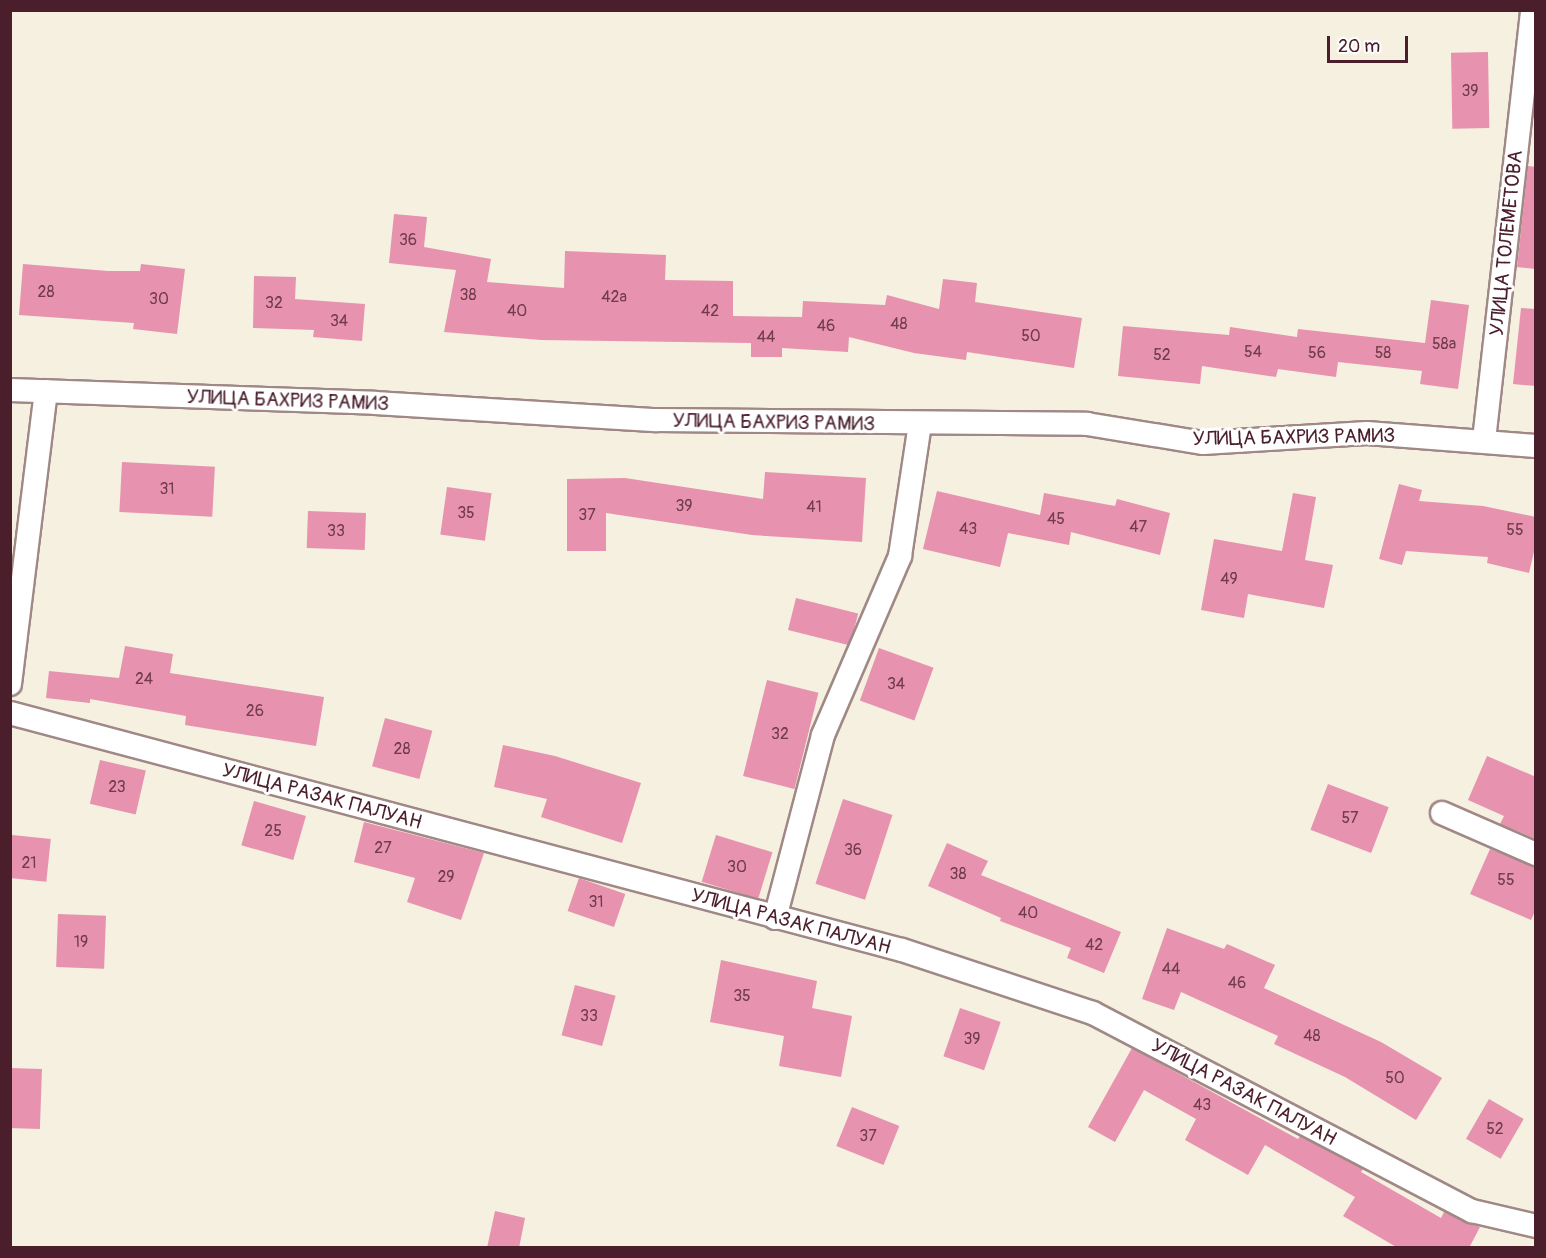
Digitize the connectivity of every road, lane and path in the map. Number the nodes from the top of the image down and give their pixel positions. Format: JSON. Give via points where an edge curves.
{"nodes":[{"id":1,"x":1532,"y":10,"type":"edge"},
{"id":2,"x":10,"y":390,"type":"edge"},
{"id":3,"x":46,"y":391,"type":"junction"},
{"id":4,"x":920,"y":424,"type":"junction"},
{"id":5,"x":1484,"y":440,"type":"junction"},
{"id":6,"x":1536,"y":446,"type":"edge"},
{"id":7,"x":10,"y":684,"type":"edge"},
{"id":8,"x":10,"y":713,"type":"edge"},
{"id":9,"x":1442,"y":813,"type":"dead end"},
{"id":10,"x":1536,"y":854,"type":"edge"},
{"id":11,"x":775,"y":918,"type":"junction"},
{"id":12,"x":1536,"y":1226,"type":"edge"}],
"edges":[{"from":1,"to":5,"type":"street","name":"УЛИЦА ТОЛЕМЕТОВА"},
{"from":2,"to":3,"type":"street","name":"УЛИЦА БАХРИЗ РАМИЗ"},
{"from":3,"to":4,"type":"street","name":"УЛИЦА БАХРИЗ РАМИЗ","via":[[375,403],[656,420]]},
{"from":3,"to":7,"type":"street"},
{"from":4,"to":5,"type":"street","name":"УЛИЦА БАХРИЗ РАМИЗ","via":[[1087,424],[1203,443],[1367,433]]},
{"from":4,"to":11,"type":"street","via":[[900,556],[824,735]]},
{"from":5,"to":6,"type":"street","name":"УЛИЦА БАХРИЗ РАМИЗ"},
{"from":8,"to":11,"type":"street","name":"УЛИЦА РАЗАК ПАЛУАН"},
{"from":9,"to":10,"type":"street"},
{"from":11,"to":12,"type":"street","name":"УЛИЦА РАЗАК ПАЛУАН","via":[[902,950],[1093,1013],[1472,1211]]}]}
